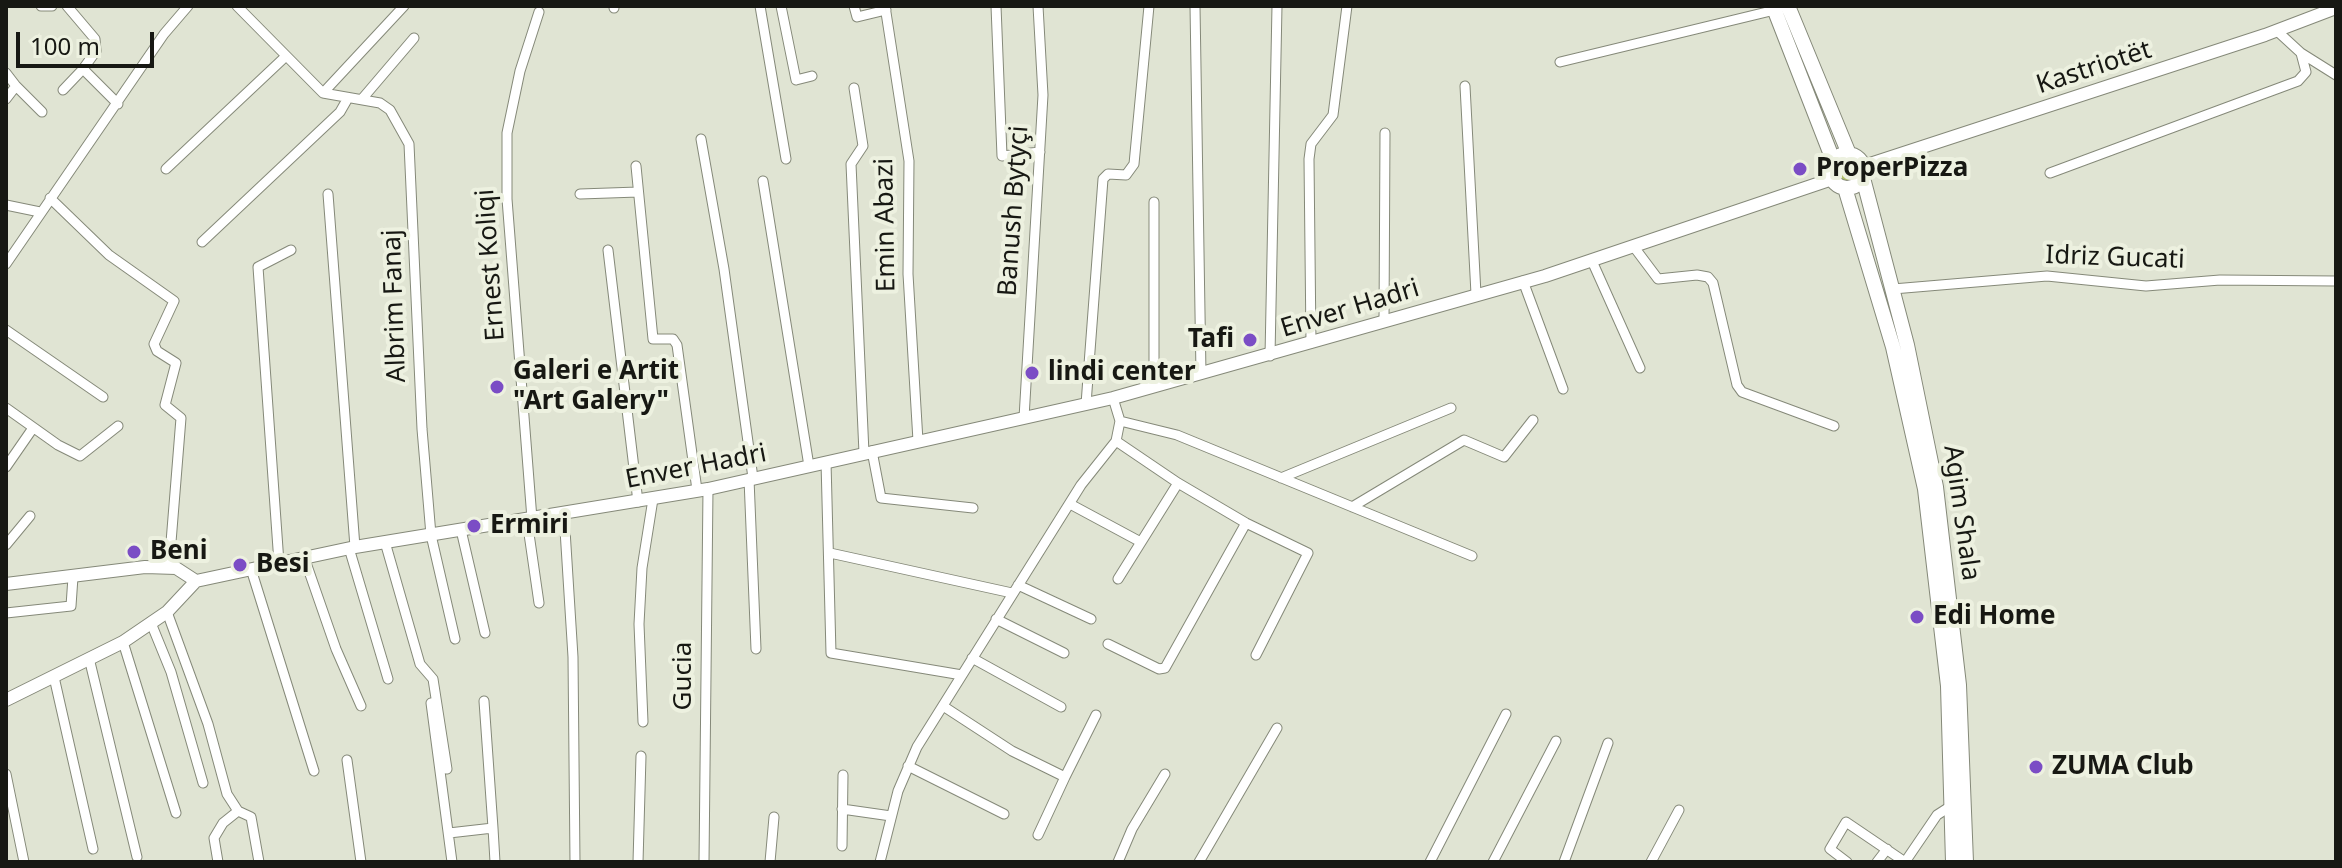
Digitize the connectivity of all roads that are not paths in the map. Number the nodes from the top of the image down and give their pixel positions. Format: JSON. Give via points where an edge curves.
{"nodes":[{"id":1,"x":41,"y":6,"type":"edge"},
{"id":2,"x":52,"y":6,"type":"edge"},
{"id":3,"x":67,"y":6,"type":"edge"},
{"id":4,"x":188,"y":6,"type":"edge"},
{"id":5,"x":237,"y":6,"type":"edge"},
{"id":6,"x":404,"y":6,"type":"edge"},
{"id":7,"x":760,"y":6,"type":"edge"},
{"id":8,"x":781,"y":6,"type":"edge"},
{"id":9,"x":854,"y":6,"type":"edge"},
{"id":10,"x":996,"y":6,"type":"edge"},
{"id":11,"x":1038,"y":6,"type":"edge"},
{"id":12,"x":1149,"y":6,"type":"edge"},
{"id":13,"x":1195,"y":6,"type":"edge"},
{"id":14,"x":1277,"y":6,"type":"edge"},
{"id":15,"x":1347,"y":6,"type":"edge"},
{"id":16,"x":1778,"y":7,"type":"edge"},
{"id":17,"x":886,"y":8,"type":"edge"},
{"id":18,"x":2336,"y":8,"type":"edge"},
{"id":19,"x":539,"y":12,"type":"dead end"},
{"id":20,"x":2276,"y":30,"type":"junction"},
{"id":21,"x":414,"y":38,"type":"dead end"},
{"id":22,"x":2301,"y":53,"type":"junction"},
{"id":23,"x":285,"y":57,"type":"junction"},
{"id":24,"x":1560,"y":62,"type":"dead end"},
{"id":25,"x":83,"y":69,"type":"junction"},
{"id":26,"x":6,"y":73,"type":"edge"},
{"id":27,"x":2336,"y":75,"type":"edge"},
{"id":28,"x":812,"y":76,"type":"dead end"},
{"id":29,"x":16,"y":86,"type":"junction"},
{"id":30,"x":1465,"y":86,"type":"dead end"},
{"id":31,"x":854,"y":88,"type":"dead end"},
{"id":32,"x":63,"y":90,"type":"dead end"},
{"id":33,"x":323,"y":93,"type":"junction"},
{"id":34,"x":348,"y":98,"type":"junction"},
{"id":35,"x":6,"y":99,"type":"edge"},
{"id":36,"x":362,"y":99,"type":"junction"},
{"id":37,"x":118,"y":104,"type":"junction"},
{"id":38,"x":42,"y":112,"type":"dead end"},
{"id":39,"x":1385,"y":133,"type":"dead end"},
{"id":40,"x":701,"y":139,"type":"dead end"},
{"id":41,"x":1040,"y":152,"type":"junction"},
{"id":42,"x":1849,"y":154,"type":"junction"},
{"id":43,"x":786,"y":159,"type":"dead end"},
{"id":44,"x":1833,"y":160,"type":"junction"},
{"id":45,"x":636,"y":166,"type":"dead end"},
{"id":46,"x":166,"y":169,"type":"dead end"},
{"id":47,"x":1863,"y":172,"type":"junction"},
{"id":48,"x":2050,"y":173,"type":"dead end"},
{"id":49,"x":1832,"y":179,"type":"junction"},
{"id":50,"x":763,"y":181,"type":"dead end"},
{"id":51,"x":1845,"y":188,"type":"junction"},
{"id":52,"x":638,"y":192,"type":"junction"},
{"id":53,"x":328,"y":194,"type":"dead end"},
{"id":54,"x":580,"y":194,"type":"dead end"},
{"id":55,"x":50,"y":198,"type":"junction"},
{"id":56,"x":1154,"y":202,"type":"dead end"},
{"id":57,"x":6,"y":205,"type":"edge"},
{"id":58,"x":40,"y":212,"type":"junction"},
{"id":59,"x":202,"y":242,"type":"dead end"},
{"id":60,"x":1634,"y":247,"type":"junction"},
{"id":61,"x":291,"y":250,"type":"dead end"},
{"id":62,"x":608,"y":250,"type":"dead end"},
{"id":63,"x":1592,"y":261,"type":"junction"},
{"id":64,"x":6,"y":264,"type":"edge"},
{"id":65,"x":1523,"y":281,"type":"junction"},
{"id":66,"x":2336,"y":281,"type":"edge"},
{"id":67,"x":1893,"y":289,"type":"junction"},
{"id":68,"x":1476,"y":294,"type":"junction"},
{"id":69,"x":1384,"y":321,"type":"junction"},
{"id":70,"x":6,"y":330,"type":"edge"},
{"id":71,"x":1311,"y":343,"type":"junction"},
{"id":72,"x":1270,"y":356,"type":"junction"},
{"id":73,"x":1640,"y":368,"type":"dead end"},
{"id":74,"x":1201,"y":374,"type":"junction"},
{"id":75,"x":1154,"y":387,"type":"junction"},
{"id":76,"x":1563,"y":389,"type":"dead end"},
{"id":77,"x":103,"y":397,"type":"dead end"},
{"id":78,"x":1113,"y":398,"type":"junction"},
{"id":79,"x":1086,"y":404,"type":"junction"},
{"id":80,"x":6,"y":408,"type":"edge"},
{"id":81,"x":1451,"y":408,"type":"dead end"},
{"id":82,"x":1024,"y":418,"type":"junction"},
{"id":83,"x":1533,"y":420,"type":"dead end"},
{"id":84,"x":1120,"y":421,"type":"junction"},
{"id":85,"x":118,"y":426,"type":"dead end"},
{"id":86,"x":1834,"y":426,"type":"dead end"},
{"id":87,"x":33,"y":428,"type":"junction"},
{"id":88,"x":918,"y":441,"type":"junction"},
{"id":89,"x":1116,"y":441,"type":"junction"},
{"id":90,"x":868,"y":452,"type":"junction"},
{"id":91,"x":826,"y":462,"type":"junction"},
{"id":92,"x":809,"y":466,"type":"junction"},
{"id":93,"x":6,"y":467,"type":"edge"},
{"id":94,"x":1281,"y":478,"type":"junction"},
{"id":95,"x":751,"y":479,"type":"junction"},
{"id":96,"x":1178,"y":483,"type":"junction"},
{"id":97,"x":702,"y":490,"type":"junction"},
{"id":98,"x":653,"y":499,"type":"junction"},
{"id":99,"x":638,"y":502,"type":"junction"},
{"id":100,"x":1070,"y":504,"type":"junction"},
{"id":101,"x":1352,"y":507,"type":"junction"},
{"id":102,"x":973,"y":508,"type":"dead end"},
{"id":103,"x":564,"y":514,"type":"junction"},
{"id":104,"x":30,"y":516,"type":"dead end"},
{"id":105,"x":529,"y":519,"type":"junction"},
{"id":106,"x":1246,"y":523,"type":"junction"},
{"id":107,"x":461,"y":530,"type":"junction"},
{"id":108,"x":431,"y":535,"type":"junction"},
{"id":109,"x":1137,"y":540,"type":"dead end"},
{"id":110,"x":385,"y":542,"type":"junction"},
{"id":111,"x":6,"y":545,"type":"edge"},
{"id":112,"x":352,"y":548,"type":"junction"},
{"id":113,"x":830,"y":553,"type":"junction"},
{"id":114,"x":1472,"y":556,"type":"dead end"},
{"id":115,"x":304,"y":557,"type":"junction"},
{"id":116,"x":279,"y":563,"type":"junction"},
{"id":117,"x":169,"y":567,"type":"junction"},
{"id":118,"x":251,"y":569,"type":"junction"},
{"id":119,"x":73,"y":577,"type":"junction"},
{"id":120,"x":1118,"y":579,"type":"dead end"},
{"id":121,"x":196,"y":581,"type":"junction"},
{"id":122,"x":6,"y":584,"type":"edge"},
{"id":123,"x":1015,"y":589,"type":"junction"},
{"id":124,"x":539,"y":603,"type":"dead end"},
{"id":125,"x":167,"y":612,"type":"junction"},
{"id":126,"x":6,"y":613,"type":"edge"},
{"id":127,"x":996,"y":619,"type":"junction"},
{"id":128,"x":1091,"y":619,"type":"dead end"},
{"id":129,"x":151,"y":623,"type":"junction"},
{"id":130,"x":485,"y":633,"type":"dead end"},
{"id":131,"x":455,"y":639,"type":"dead end"},
{"id":132,"x":123,"y":642,"type":"junction"},
{"id":133,"x":1108,"y":644,"type":"dead end"},
{"id":134,"x":756,"y":649,"type":"dead end"},
{"id":135,"x":1064,"y":653,"type":"dead end"},
{"id":136,"x":1256,"y":655,"type":"dead end"},
{"id":137,"x":89,"y":658,"type":"junction"},
{"id":138,"x":972,"y":658,"type":"junction"},
{"id":139,"x":962,"y":675,"type":"junction"},
{"id":140,"x":54,"y":677,"type":"junction"},
{"id":141,"x":388,"y":679,"type":"dead end"},
{"id":142,"x":6,"y":700,"type":"edge"},
{"id":143,"x":484,"y":701,"type":"dead end"},
{"id":144,"x":431,"y":703,"type":"dead end"},
{"id":145,"x":361,"y":706,"type":"dead end"},
{"id":146,"x":943,"y":706,"type":"junction"},
{"id":147,"x":1061,"y":707,"type":"dead end"},
{"id":148,"x":1506,"y":714,"type":"dead end"},
{"id":149,"x":1096,"y":715,"type":"dead end"},
{"id":150,"x":643,"y":722,"type":"dead end"},
{"id":151,"x":1277,"y":728,"type":"dead end"},
{"id":152,"x":1556,"y":741,"type":"dead end"},
{"id":153,"x":1608,"y":743,"type":"dead end"},
{"id":154,"x":641,"y":756,"type":"dead end"},
{"id":155,"x":347,"y":760,"type":"dead end"},
{"id":156,"x":908,"y":766,"type":"junction"},
{"id":157,"x":447,"y":769,"type":"dead end"},
{"id":158,"x":314,"y":771,"type":"dead end"},
{"id":159,"x":6,"y":774,"type":"edge"},
{"id":160,"x":1165,"y":774,"type":"dead end"},
{"id":161,"x":843,"y":775,"type":"dead end"},
{"id":162,"x":1065,"y":777,"type":"junction"},
{"id":163,"x":203,"y":783,"type":"dead end"},
{"id":164,"x":1951,"y":806,"type":"junction"},
{"id":165,"x":842,"y":809,"type":"junction"},
{"id":166,"x":1679,"y":810,"type":"dead end"},
{"id":167,"x":238,"y":811,"type":"junction"},
{"id":168,"x":176,"y":813,"type":"dead end"},
{"id":169,"x":1004,"y":814,"type":"dead end"},
{"id":170,"x":891,"y":816,"type":"junction"},
{"id":171,"x":774,"y":817,"type":"dead end"},
{"id":172,"x":493,"y":828,"type":"junction"},
{"id":173,"x":449,"y":833,"type":"junction"},
{"id":174,"x":1038,"y":835,"type":"dead end"},
{"id":175,"x":842,"y":846,"type":"dead end"},
{"id":176,"x":93,"y":849,"type":"dead end"},
{"id":177,"x":1887,"y":849,"type":"junction"},
{"id":178,"x":137,"y":857,"type":"dead end"},
{"id":179,"x":24,"y":862,"type":"edge"},
{"id":180,"x":218,"y":862,"type":"edge"},
{"id":181,"x":259,"y":862,"type":"edge"},
{"id":182,"x":361,"y":862,"type":"edge"},
{"id":183,"x":452,"y":862,"type":"edge"},
{"id":184,"x":495,"y":862,"type":"edge"},
{"id":185,"x":575,"y":862,"type":"edge"},
{"id":186,"x":638,"y":862,"type":"edge"},
{"id":187,"x":704,"y":862,"type":"edge"},
{"id":188,"x":770,"y":862,"type":"edge"},
{"id":189,"x":880,"y":862,"type":"edge"},
{"id":190,"x":1118,"y":862,"type":"edge"},
{"id":191,"x":1199,"y":862,"type":"edge"},
{"id":192,"x":1430,"y":862,"type":"edge"},
{"id":193,"x":1493,"y":862,"type":"edge"},
{"id":194,"x":1564,"y":862,"type":"edge"},
{"id":195,"x":1651,"y":862,"type":"edge"},
{"id":196,"x":1847,"y":862,"type":"edge"},
{"id":197,"x":1877,"y":862,"type":"edge"},
{"id":198,"x":1905,"y":862,"type":"edge"},
{"id":199,"x":1953,"y":862,"type":"edge"},
{"id":200,"x":1966,"y":862,"type":"edge"}],
"edges":[{"from":1,"to":2,"type":"street"},
{"from":3,"to":25,"type":"street","via":[[95,39],[96,51]]},
{"from":4,"to":37,"type":"street"},
{"from":5,"to":23,"type":"street"},
{"from":6,"to":33,"type":"street"},
{"from":7,"to":43,"type":"street"},
{"from":8,"to":28,"type":"street","via":[[796,80]]},
{"from":9,"to":17,"type":"street","name":"Emin Abazi","via":[[857,17]]},
{"from":10,"to":41,"type":"street","via":[[1002,156]]},
{"from":11,"to":41,"type":"street","name":"Banush Bytyçi"},
{"from":12,"to":79,"type":"street","via":[[1134,164],[1126,175],[1108,174],[1103,179]]},
{"from":13,"to":74,"type":"street"},
{"from":14,"to":72,"type":"street"},
{"from":15,"to":71,"type":"street","via":[[1333,115],[1311,144],[1309,159]]},
{"from":16,"to":24,"type":"street"},
{"from":16,"to":42,"type":"main road"},
{"from":16,"to":44,"type":"main road"},
{"from":17,"to":88,"type":"street","name":"Emin Abazi","via":[[909,161],[908,274]]},
{"from":18,"to":20,"type":"street","name":"Kastriotët"},
{"from":19,"to":105,"type":"street","name":"Ernest Koliqi","via":[[507,133]]},
{"from":20,"to":22,"type":"street"},
{"from":20,"to":47,"type":"street","name":"Kastriotët"},
{"from":21,"to":36,"type":"street"},
{"from":22,"to":27,"type":"street"},
{"from":22,"to":48,"type":"street","via":[[2306,72],[2298,81]]},
{"from":23,"to":33,"type":"street"},
{"from":23,"to":46,"type":"street"},
{"from":25,"to":32,"type":"street"},
{"from":25,"to":37,"type":"street"},
{"from":26,"to":29,"type":"street"},
{"from":29,"to":35,"type":"street"},
{"from":29,"to":38,"type":"street"},
{"from":30,"to":68,"type":"street"},
{"from":31,"to":90,"type":"street","via":[[863,146],[851,164]]},
{"from":33,"to":34,"type":"street","name":"Albrim Fanaj"},
{"from":34,"to":36,"type":"street","name":"Albrim Fanaj"},
{"from":34,"to":59,"type":"street","via":[[340,112]]},
{"from":36,"to":108,"type":"street","name":"Albrim Fanaj","via":[[390,110],[409,144]]},
{"from":37,"to":55,"type":"street"},
{"from":39,"to":69,"type":"street"},
{"from":40,"to":95,"type":"street"},
{"from":41,"to":82,"type":"street","name":"Banush Bytyçi"},
{"from":42,"to":44,"type":"main road"},
{"from":42,"to":47,"type":"main road","via":[[1858,157]]},
{"from":44,"to":49,"type":"main road"},
{"from":45,"to":52,"type":"street"},
{"from":47,"to":51,"type":"main road","via":[[1856,186]]},
{"from":47,"to":67,"type":"main road","name":"Agim Shala"},
{"from":49,"to":51,"type":"main road"},
{"from":49,"to":60,"type":"street","name":"Enver Hadri"},
{"from":50,"to":92,"type":"street"},
{"from":51,"to":164,"type":"main road","name":"Agim Shala","via":[[1893,347],[1925,489],[1948,686]]},
{"from":52,"to":54,"type":"street"},
{"from":52,"to":97,"type":"street","name":"Gucia","via":[[653,339],[673,339],[677,345]]},
{"from":53,"to":112,"type":"street"},
{"from":55,"to":58,"type":"street"},
{"from":55,"to":117,"type":"street","via":[[109,255],[174,301],[154,344],[176,363],[165,405],[181,418]]},
{"from":56,"to":75,"type":"street"},
{"from":57,"to":58,"type":"street"},
{"from":58,"to":64,"type":"street"},
{"from":60,"to":63,"type":"street","name":"Enver Hadri"},
{"from":60,"to":86,"type":"street","via":[[1658,279],[1697,275],[1713,283],[1742,392]]},
{"from":61,"to":116,"type":"street","via":[[258,267]]},
{"from":62,"to":99,"type":"street"},
{"from":63,"to":65,"type":"street","name":"Enver Hadri"},
{"from":63,"to":73,"type":"street"},
{"from":65,"to":68,"type":"street","name":"Enver Hadri"},
{"from":65,"to":76,"type":"street"},
{"from":66,"to":67,"type":"street","name":"Idriz Gucati","via":[[2220,280],[2146,286],[2047,276]]},
{"from":67,"to":200,"type":"main road","name":"Agim Shala","via":[[1936,487],[1959,685]]},
{"from":68,"to":69,"type":"street","name":"Enver Hadri"},
{"from":69,"to":71,"type":"street","name":"Enver Hadri"},
{"from":70,"to":77,"type":"street"},
{"from":71,"to":72,"type":"street","name":"Enver Hadri"},
{"from":72,"to":74,"type":"street","name":"Enver Hadri"},
{"from":74,"to":75,"type":"street","name":"Enver Hadri"},
{"from":75,"to":78,"type":"street","name":"Enver Hadri"},
{"from":78,"to":79,"type":"street","name":"Enver Hadri"},
{"from":78,"to":84,"type":"street"},
{"from":79,"to":82,"type":"street","name":"Enver Hadri"},
{"from":80,"to":87,"type":"street"},
{"from":81,"to":94,"type":"street"},
{"from":82,"to":88,"type":"street","name":"Enver Hadri"},
{"from":83,"to":101,"type":"street","via":[[1504,457],[1464,440]]},
{"from":84,"to":89,"type":"street"},
{"from":84,"to":94,"type":"street","via":[[1177,435]]},
{"from":85,"to":87,"type":"street","via":[[80,456]]},
{"from":87,"to":93,"type":"street"},
{"from":88,"to":90,"type":"street","name":"Enver Hadri"},
{"from":89,"to":96,"type":"street"},
{"from":89,"to":100,"type":"street"},
{"from":90,"to":91,"type":"street","name":"Enver Hadri"},
{"from":90,"to":102,"type":"street","via":[[881,498]]},
{"from":91,"to":92,"type":"street","name":"Enver Hadri"},
{"from":91,"to":113,"type":"street"},
{"from":92,"to":95,"type":"street","name":"Enver Hadri"},
{"from":94,"to":101,"type":"street"},
{"from":95,"to":97,"type":"street","name":"Enver Hadri"},
{"from":95,"to":134,"type":"street"},
{"from":96,"to":106,"type":"street"},
{"from":96,"to":120,"type":"street"},
{"from":97,"to":98,"type":"street","name":"Enver Hadri"},
{"from":97,"to":187,"type":"street","name":"Gucia"},
{"from":98,"to":99,"type":"street","name":"Enver Hadri"},
{"from":98,"to":150,"type":"street","via":[[639,624]]},
{"from":99,"to":103,"type":"street","name":"Enver Hadri"},
{"from":100,"to":109,"type":"street"},
{"from":100,"to":123,"type":"street"},
{"from":101,"to":114,"type":"street"},
{"from":103,"to":105,"type":"street","name":"Enver Hadri"},
{"from":103,"to":185,"type":"street","via":[[573,657]]},
{"from":104,"to":111,"type":"street"},
{"from":105,"to":107,"type":"street","name":"Enver Hadri"},
{"from":105,"to":124,"type":"street"},
{"from":106,"to":133,"type":"street","via":[[1165,668]]},
{"from":106,"to":136,"type":"street","via":[[1308,553]]},
{"from":107,"to":108,"type":"street","name":"Enver Hadri"},
{"from":107,"to":130,"type":"street"},
{"from":108,"to":110,"type":"street","name":"Enver Hadri"},
{"from":108,"to":131,"type":"street"},
{"from":110,"to":112,"type":"street","name":"Enver Hadri"},
{"from":110,"to":157,"type":"street","via":[[420,664],[433,679]]},
{"from":112,"to":115,"type":"street","name":"Enver Hadri"},
{"from":112,"to":141,"type":"street"},
{"from":113,"to":123,"type":"street"},
{"from":113,"to":139,"type":"street","via":[[831,653]]},
{"from":115,"to":116,"type":"street","name":"Enver Hadri"},
{"from":115,"to":145,"type":"street"},
{"from":116,"to":118,"type":"street","name":"Enver Hadri"},
{"from":117,"to":119,"type":"street"},
{"from":117,"to":121,"type":"street"},
{"from":118,"to":121,"type":"street","name":"Enver Hadri"},
{"from":118,"to":158,"type":"street"},
{"from":119,"to":122,"type":"street"},
{"from":119,"to":126,"type":"street","via":[[71,606]]},
{"from":121,"to":125,"type":"street"},
{"from":123,"to":127,"type":"street"},
{"from":123,"to":128,"type":"street"},
{"from":125,"to":129,"type":"street"},
{"from":125,"to":167,"type":"street","via":[[227,794]]},
{"from":127,"to":135,"type":"street"},
{"from":127,"to":138,"type":"street"},
{"from":129,"to":132,"type":"street"},
{"from":129,"to":163,"type":"street"},
{"from":132,"to":137,"type":"street"},
{"from":132,"to":168,"type":"street"},
{"from":137,"to":140,"type":"street"},
{"from":137,"to":178,"type":"street"},
{"from":138,"to":139,"type":"street"},
{"from":138,"to":147,"type":"street"},
{"from":139,"to":146,"type":"street"},
{"from":140,"to":142,"type":"street"},
{"from":140,"to":176,"type":"street"},
{"from":143,"to":172,"type":"street"},
{"from":144,"to":173,"type":"street"},
{"from":146,"to":156,"type":"street"},
{"from":146,"to":162,"type":"street","via":[[1012,751]]},
{"from":148,"to":192,"type":"street"},
{"from":149,"to":162,"type":"street"},
{"from":151,"to":191,"type":"street"},
{"from":152,"to":193,"type":"street"},
{"from":153,"to":194,"type":"street"},
{"from":154,"to":186,"type":"street"},
{"from":155,"to":182,"type":"street"},
{"from":156,"to":169,"type":"street"},
{"from":156,"to":170,"type":"street"},
{"from":159,"to":179,"type":"street"},
{"from":160,"to":190,"type":"street"},
{"from":161,"to":165,"type":"street"},
{"from":162,"to":174,"type":"street"},
{"from":164,"to":198,"type":"street","via":[[1937,815]]},
{"from":164,"to":199,"type":"main road","name":"Agim Shala"},
{"from":165,"to":170,"type":"street"},
{"from":165,"to":175,"type":"street"},
{"from":166,"to":195,"type":"street"},
{"from":167,"to":180,"type":"street","via":[[214,838]]},
{"from":167,"to":181,"type":"street","via":[[251,817]]},
{"from":170,"to":189,"type":"street"},
{"from":171,"to":188,"type":"street"},
{"from":172,"to":173,"type":"street"},
{"from":172,"to":184,"type":"street"},
{"from":173,"to":183,"type":"street"},
{"from":177,"to":196,"type":"street","via":[[1842,822],[1830,849]]},
{"from":177,"to":197,"type":"street"},
{"from":177,"to":198,"type":"street"}]}
